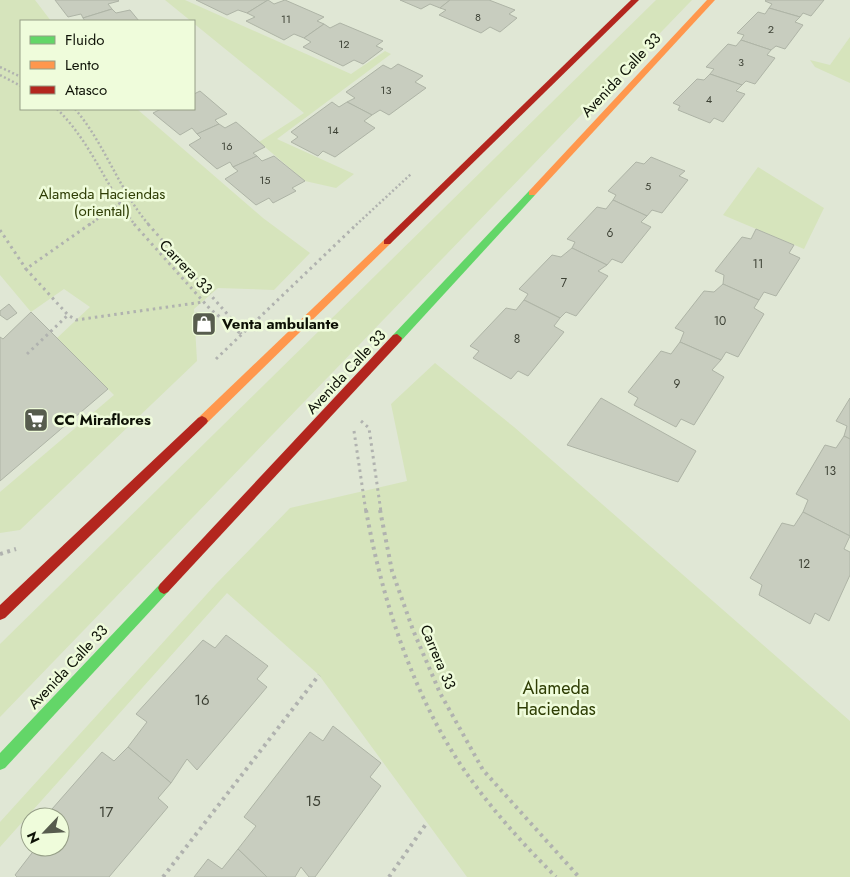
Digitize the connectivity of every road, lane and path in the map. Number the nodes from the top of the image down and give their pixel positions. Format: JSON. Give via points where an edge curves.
{"nodes":[{"id":1,"x":635,"y":0,"type":"edge"},
{"id":2,"x":711,"y":0,"type":"edge"},
{"id":3,"x":0,"y":67,"type":"edge"},
{"id":4,"x":0,"y":75,"type":"edge"},
{"id":5,"x":20,"y":77,"type":"edge"},
{"id":6,"x":20,"y":85,"type":"edge"},
{"id":7,"x":58,"y":110,"type":"edge"},
{"id":8,"x":76,"y":110,"type":"edge"},
{"id":9,"x":120,"y":203,"type":"junction"},
{"id":10,"x":0,"y":230,"type":"edge"},
{"id":11,"x":26,"y":269,"type":"junction"},
{"id":12,"x":203,"y":302,"type":"junction"},
{"id":13,"x":68,"y":315,"type":"junction"},
{"id":14,"x":26,"y":354,"type":"dead end"},
{"id":15,"x":357,"y":418,"type":"dead end"},
{"id":16,"x":353,"y":422,"type":"dead end"},
{"id":17,"x":0,"y":614,"type":"edge"},
{"id":18,"x":319,"y":675,"type":"dead end"},
{"id":19,"x":0,"y":763,"type":"edge"},
{"id":20,"x":426,"y":824,"type":"dead end"},
{"id":21,"x":163,"y":877,"type":"edge"},
{"id":22,"x":390,"y":877,"type":"edge"},
{"id":23,"x":556,"y":877,"type":"edge"},
{"id":24,"x":579,"y":877,"type":"edge"}],
"edges":[{"from":1,"to":17,"type":"main road"},
{"from":2,"to":19,"type":"main road","name":"Avenida Calle 33"},
{"from":3,"to":5,"type":"path"},
{"from":4,"to":6,"type":"path"},
{"from":7,"to":9,"type":"path","name":"Carrera 33","via":[[82,136]]},
{"from":8,"to":12,"type":"path","name":"Carrera 33","via":[[92,129],[144,218],[237,324],[241,334]]},
{"from":9,"to":11,"type":"path"},
{"from":9,"to":12,"type":"path","name":"Carrera 33","via":[[151,247]]},
{"from":10,"to":11,"type":"path"},
{"from":11,"to":13,"type":"path"},
{"from":12,"to":13,"type":"path","via":[[76,320]]},
{"from":13,"to":14,"type":"path"},
{"from":15,"to":24,"type":"path","name":"Carrera 33","via":[[369,428],[376,488],[392,570],[440,693],[483,770]]},
{"from":16,"to":23,"type":"path","via":[[378,575],[400,644],[428,711],[470,779],[526,847]]},
{"from":18,"to":21,"type":"path"},
{"from":20,"to":22,"type":"path"}]}
